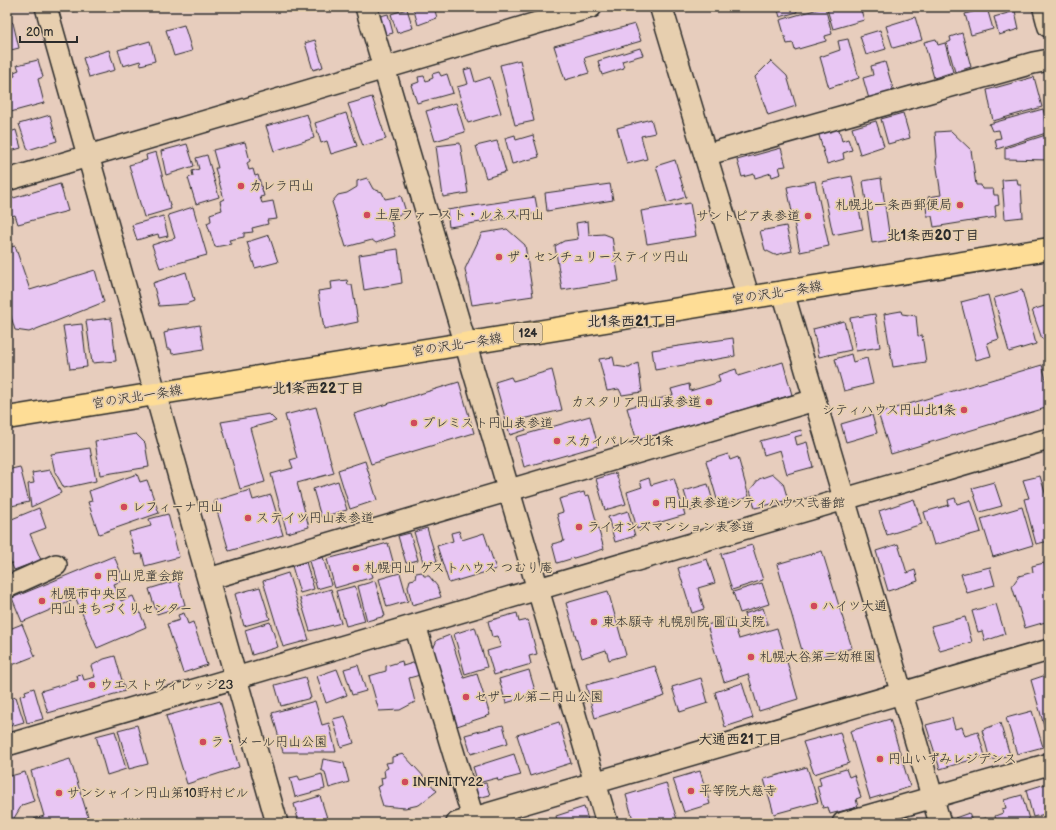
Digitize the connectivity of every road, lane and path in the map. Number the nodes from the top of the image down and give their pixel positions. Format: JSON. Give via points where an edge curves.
{"nodes":[{"id":1,"x":46,"y":7,"type":"edge"},
{"id":2,"x":366,"y":7,"type":"edge"},
{"id":3,"x":591,"y":7,"type":"edge"},
{"id":4,"x":661,"y":7,"type":"edge"},
{"id":5,"x":1044,"y":7,"type":"edge"},
{"id":6,"x":1049,"y":26,"type":"edge"},
{"id":7,"x":1049,"y":60,"type":"edge"},
{"id":8,"x":384,"y":67,"type":"junction"},
{"id":9,"x":705,"y":155,"type":"junction"},
{"id":10,"x":88,"y":156,"type":"junction"},
{"id":11,"x":7,"y":180,"type":"edge"},
{"id":12,"x":1049,"y":249,"type":"edge"},
{"id":13,"x":783,"y":292,"type":"junction"},
{"id":14,"x":748,"y":297,"type":"junction"},
{"id":15,"x":466,"y":343,"type":"junction"},
{"id":16,"x":155,"y":394,"type":"junction"},
{"id":17,"x":815,"y":400,"type":"junction"},
{"id":18,"x":7,"y":418,"type":"edge"},
{"id":19,"x":1049,"y":439,"type":"edge"},
{"id":20,"x":509,"y":490,"type":"junction"},
{"id":21,"x":845,"y":499,"type":"junction"},
{"id":22,"x":56,"y":565,"type":"dead end"},
{"id":23,"x":208,"y":579,"type":"junction"},
{"id":24,"x":7,"y":587,"type":"edge"},
{"id":25,"x":538,"y":589,"type":"junction"},
{"id":26,"x":415,"y":625,"type":"junction"},
{"id":27,"x":1049,"y":650,"type":"edge"},
{"id":28,"x":236,"y":678,"type":"junction"},
{"id":29,"x":902,"y":693,"type":"junction"},
{"id":30,"x":7,"y":745,"type":"edge"},
{"id":31,"x":1049,"y":764,"type":"edge"},
{"id":32,"x":596,"y":782,"type":"junction"},
{"id":33,"x":932,"y":797,"type":"junction"},
{"id":34,"x":465,"y":821,"type":"edge"},
{"id":35,"x":277,"y":823,"type":"edge"},
{"id":36,"x":608,"y":823,"type":"edge"},
{"id":37,"x":843,"y":823,"type":"edge"},
{"id":38,"x":940,"y":823,"type":"edge"}],
"edges":[{"from":1,"to":10,"type":"street"},
{"from":2,"to":8,"type":"street"},
{"from":3,"to":8,"type":"street"},
{"from":4,"to":9,"type":"street"},
{"from":5,"to":6,"type":"street"},
{"from":7,"to":9,"type":"street"},
{"from":8,"to":10,"type":"street"},
{"from":8,"to":15,"type":"street"},
{"from":9,"to":14,"type":"street"},
{"from":10,"to":11,"type":"street"},
{"from":10,"to":16,"type":"street"},
{"from":12,"to":13,"type":"main road","name":"宮の沢北一条線","number":"124"},
{"from":13,"to":14,"type":"main road","name":"宮の沢北一条線","number":"124"},
{"from":13,"to":17,"type":"street"},
{"from":14,"to":15,"type":"main road","name":"宮の沢北一条線","number":"124"},
{"from":15,"to":16,"type":"main road","name":"宮の沢北一条線","number":"124"},
{"from":15,"to":20,"type":"street"},
{"from":16,"to":18,"type":"main road","name":"宮の沢北一条線","number":"124"},
{"from":16,"to":23,"type":"street"},
{"from":17,"to":20,"type":"street"},
{"from":17,"to":21,"type":"street"},
{"from":19,"to":21,"type":"street"},
{"from":20,"to":23,"type":"street"},
{"from":20,"to":25,"type":"street"},
{"from":21,"to":25,"type":"street"},
{"from":21,"to":29,"type":"street"},
{"from":22,"to":24,"type":"street"},
{"from":23,"to":28,"type":"street"},
{"from":25,"to":26,"type":"street"},
{"from":25,"to":32,"type":"street"},
{"from":26,"to":28,"type":"street"},
{"from":26,"to":34,"type":"street"},
{"from":27,"to":29,"type":"street"},
{"from":28,"to":30,"type":"street"},
{"from":28,"to":35,"type":"street"},
{"from":29,"to":32,"type":"street"},
{"from":29,"to":33,"type":"street"},
{"from":31,"to":33,"type":"street"},
{"from":32,"to":34,"type":"street"},
{"from":32,"to":36,"type":"street"},
{"from":33,"to":37,"type":"street"},
{"from":33,"to":38,"type":"street"}]}
